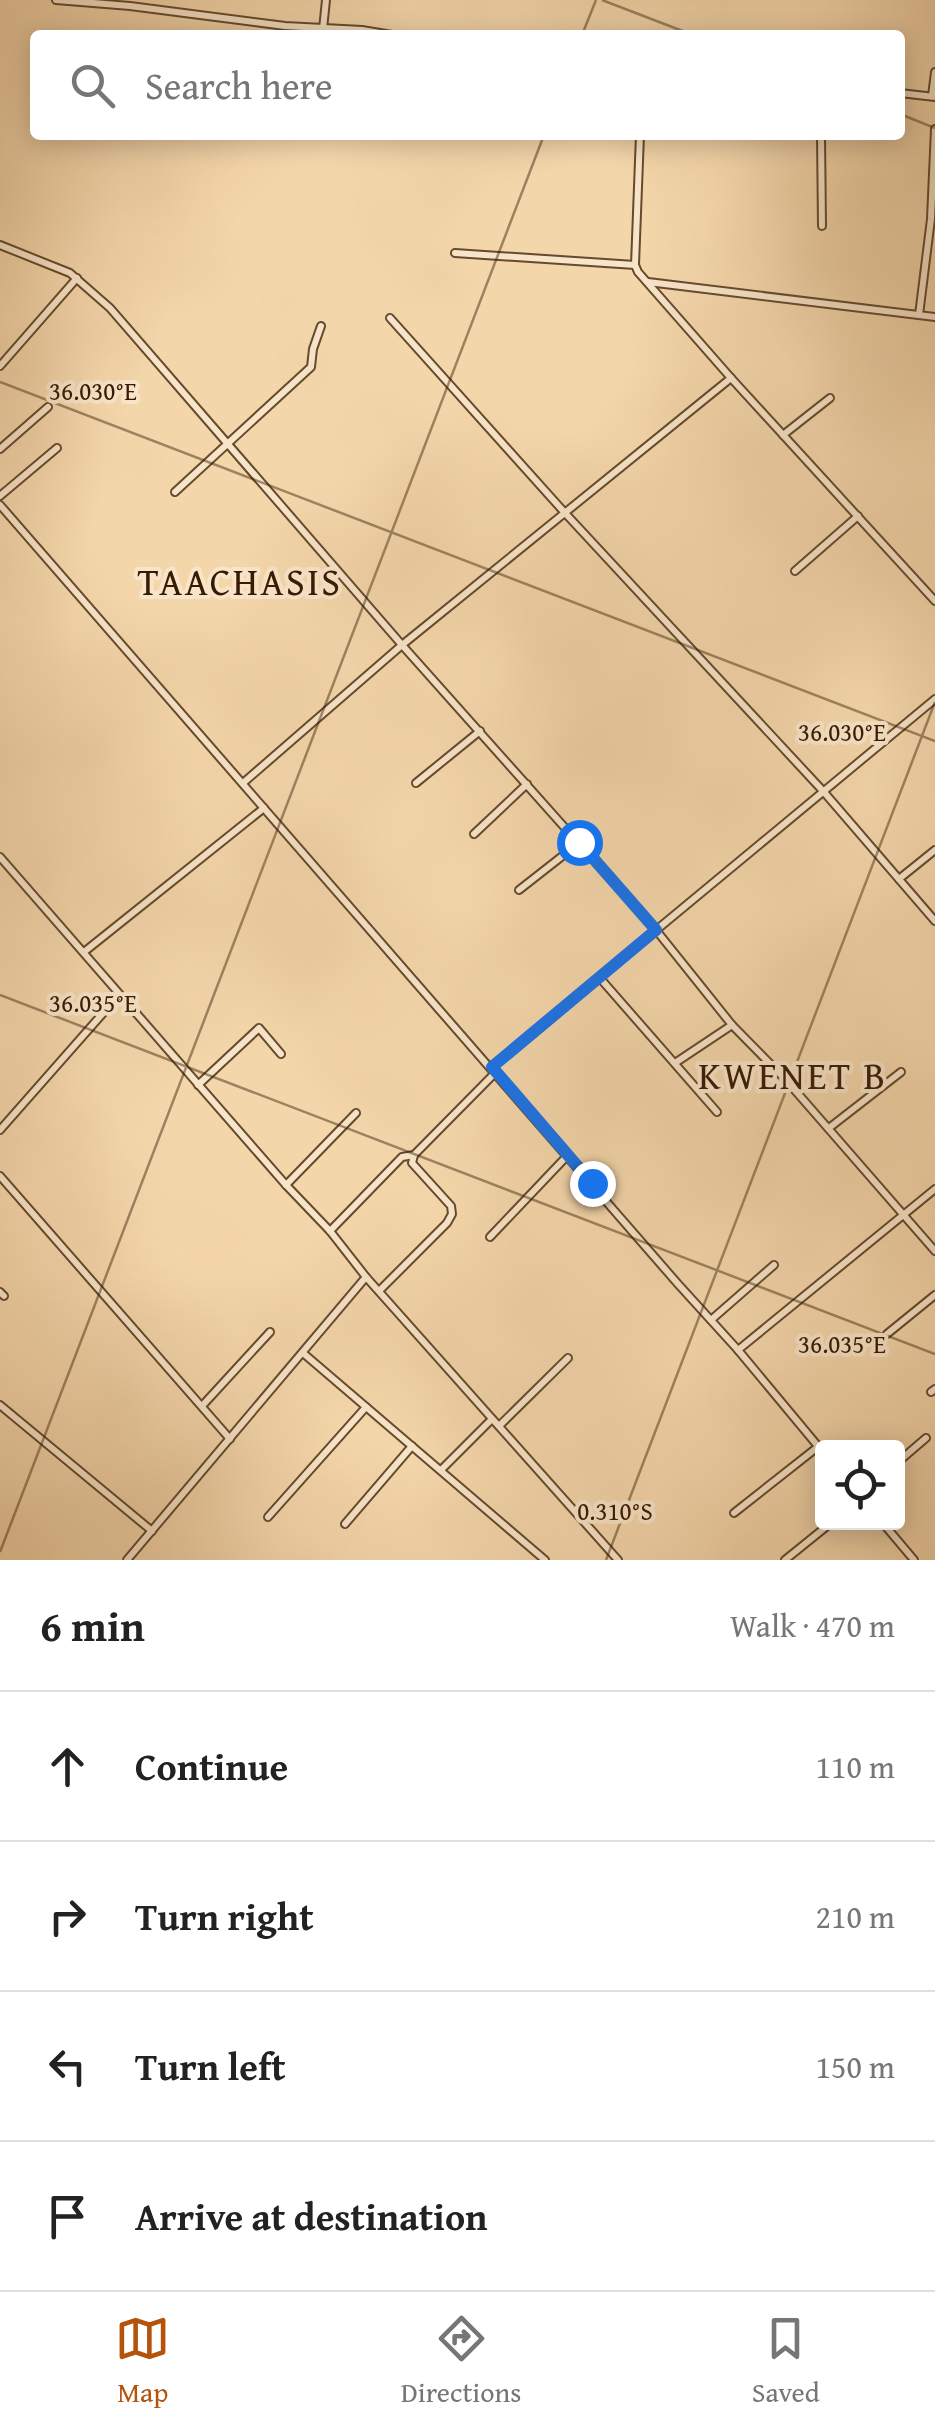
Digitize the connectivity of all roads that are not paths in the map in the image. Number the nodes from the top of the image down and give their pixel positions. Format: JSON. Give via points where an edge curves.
{"nodes":[{"id":1,"x":56,"y":0,"type":"edge"},
{"id":2,"x":326,"y":0,"type":"edge"},
{"id":3,"x":323,"y":28,"type":"junction"},
{"id":4,"x":343,"y":30,"type":"edge"},
{"id":5,"x":935,"y":72,"type":"edge"},
{"id":6,"x":905,"y":93,"type":"edge"},
{"id":7,"x":934,"y":96,"type":"edge"},
{"id":8,"x":935,"y":129,"type":"edge"},
{"id":9,"x":640,"y":140,"type":"edge"},
{"id":10,"x":821,"y":140,"type":"edge"},
{"id":11,"x":822,"y":226,"type":"dead end"},
{"id":12,"x":0,"y":245,"type":"edge"},
{"id":13,"x":455,"y":254,"type":"dead end"},
{"id":14,"x":636,"y":264,"type":"junction"},
{"id":15,"x":77,"y":278,"type":"junction"},
{"id":16,"x":648,"y":282,"type":"junction"},
{"id":17,"x":919,"y":314,"type":"junction"},
{"id":18,"x":390,"y":318,"type":"dead end"},
{"id":19,"x":935,"y":318,"type":"edge"},
{"id":20,"x":321,"y":326,"type":"dead end"},
{"id":21,"x":0,"y":366,"type":"edge"},
{"id":22,"x":731,"y":378,"type":"junction"},
{"id":23,"x":830,"y":398,"type":"dead end"},
{"id":24,"x":48,"y":407,"type":"dead end"},
{"id":25,"x":783,"y":435,"type":"junction"},
{"id":26,"x":228,"y":446,"type":"junction"},
{"id":27,"x":57,"y":448,"type":"dead end"},
{"id":28,"x":0,"y":449,"type":"edge"},
{"id":29,"x":176,"y":492,"type":"dead end"},
{"id":30,"x":0,"y":496,"type":"edge"},
{"id":31,"x":0,"y":504,"type":"edge"},
{"id":32,"x":565,"y":512,"type":"junction"},
{"id":33,"x":858,"y":516,"type":"junction"},
{"id":34,"x":794,"y":570,"type":"dead end"},
{"id":35,"x":935,"y":601,"type":"edge"},
{"id":36,"x":402,"y":644,"type":"junction"},
{"id":37,"x":935,"y":700,"type":"edge"},
{"id":38,"x":480,"y":731,"type":"junction"},
{"id":39,"x":244,"y":783,"type":"junction"},
{"id":40,"x":416,"y":783,"type":"dead end"},
{"id":41,"x":528,"y":784,"type":"junction"},
{"id":42,"x":823,"y":791,"type":"junction"},
{"id":43,"x":264,"y":808,"type":"junction"},
{"id":44,"x":474,"y":834,"type":"dead end"},
{"id":45,"x":579,"y":842,"type":"junction"},
{"id":46,"x":935,"y":850,"type":"edge"},
{"id":47,"x":0,"y":857,"type":"edge"},
{"id":48,"x":899,"y":879,"type":"junction"},
{"id":49,"x":518,"y":890,"type":"dead end"},
{"id":50,"x":935,"y":921,"type":"edge"},
{"id":51,"x":656,"y":930,"type":"junction"},
{"id":52,"x":84,"y":952,"type":"junction"},
{"id":53,"x":599,"y":977,"type":"junction"},
{"id":54,"x":118,"y":995,"type":"junction"},
{"id":55,"x":732,"y":1024,"type":"junction"},
{"id":56,"x":281,"y":1054,"type":"dead end"},
{"id":57,"x":675,"y":1064,"type":"junction"},
{"id":58,"x":493,"y":1070,"type":"junction"},
{"id":59,"x":901,"y":1072,"type":"dead end"},
{"id":60,"x":198,"y":1085,"type":"junction"},
{"id":61,"x":717,"y":1112,"type":"dead end"},
{"id":62,"x":356,"y":1113,"type":"dead end"},
{"id":63,"x":828,"y":1128,"type":"junction"},
{"id":64,"x":0,"y":1130,"type":"edge"},
{"id":65,"x":414,"y":1155,"type":"junction"},
{"id":66,"x":567,"y":1156,"type":"junction"},
{"id":67,"x":0,"y":1176,"type":"edge"},
{"id":68,"x":286,"y":1186,"type":"junction"},
{"id":69,"x":935,"y":1190,"type":"edge"},
{"id":70,"x":903,"y":1215,"type":"junction"},
{"id":71,"x":330,"y":1231,"type":"junction"},
{"id":72,"x":490,"y":1237,"type":"dead end"},
{"id":73,"x":935,"y":1252,"type":"edge"},
{"id":74,"x":774,"y":1265,"type":"dead end"},
{"id":75,"x":366,"y":1277,"type":"junction"},
{"id":76,"x":379,"y":1291,"type":"junction"},
{"id":77,"x":935,"y":1295,"type":"edge"},
{"id":78,"x":711,"y":1320,"type":"junction"},
{"id":79,"x":270,"y":1332,"type":"dead end"},
{"id":80,"x":887,"y":1334,"type":"dead end"},
{"id":81,"x":738,"y":1350,"type":"junction"},
{"id":82,"x":302,"y":1353,"type":"junction"},
{"id":83,"x":568,"y":1358,"type":"dead end"},
{"id":84,"x":0,"y":1405,"type":"edge"},
{"id":85,"x":202,"y":1406,"type":"junction"},
{"id":86,"x":366,"y":1407,"type":"junction"},
{"id":87,"x":492,"y":1419,"type":"junction"},
{"id":88,"x":499,"y":1426,"type":"junction"},
{"id":89,"x":926,"y":1438,"type":"dead end"},
{"id":90,"x":230,"y":1439,"type":"junction"},
{"id":91,"x":815,"y":1442,"type":"edge"},
{"id":92,"x":412,"y":1446,"type":"junction"},
{"id":93,"x":815,"y":1453,"type":"edge"},
{"id":94,"x":905,"y":1456,"type":"edge"},
{"id":95,"x":441,"y":1470,"type":"junction"},
{"id":96,"x":734,"y":1514,"type":"dead end"},
{"id":97,"x":268,"y":1517,"type":"dead end"},
{"id":98,"x":345,"y":1524,"type":"dead end"},
{"id":99,"x":822,"y":1530,"type":"edge"},
{"id":100,"x":889,"y":1530,"type":"edge"},
{"id":101,"x":152,"y":1531,"type":"junction"},
{"id":102,"x":613,"y":1558,"type":"edge"},
{"id":103,"x":126,"y":1560,"type":"edge"},
{"id":104,"x":545,"y":1560,"type":"edge"},
{"id":105,"x":785,"y":1560,"type":"edge"},
{"id":106,"x":914,"y":1560,"type":"edge"}],
"edges":[{"from":1,"to":3,"type":"street"},
{"from":2,"to":3,"type":"street"},
{"from":3,"to":4,"type":"street"},
{"from":5,"to":7,"type":"street"},
{"from":6,"to":7,"type":"street"},
{"from":8,"to":17,"type":"street"},
{"from":9,"to":14,"type":"street"},
{"from":10,"to":11,"type":"street"},
{"from":12,"to":15,"type":"street"},
{"from":13,"to":14,"type":"street"},
{"from":14,"to":16,"type":"street"},
{"from":15,"to":21,"type":"street"},
{"from":15,"to":26,"type":"street"},
{"from":16,"to":17,"type":"street"},
{"from":16,"to":22,"type":"street"},
{"from":17,"to":19,"type":"street"},
{"from":18,"to":32,"type":"street"},
{"from":20,"to":26,"type":"street","via":[[311,367]]},
{"from":22,"to":25,"type":"street"},
{"from":22,"to":32,"type":"street"},
{"from":23,"to":25,"type":"street"},
{"from":24,"to":28,"type":"street"},
{"from":25,"to":33,"type":"street"},
{"from":26,"to":29,"type":"street"},
{"from":26,"to":36,"type":"street"},
{"from":27,"to":30,"type":"street"},
{"from":31,"to":39,"type":"street"},
{"from":32,"to":36,"type":"street"},
{"from":32,"to":42,"type":"street"},
{"from":33,"to":34,"type":"street"},
{"from":33,"to":35,"type":"street"},
{"from":36,"to":38,"type":"street"},
{"from":36,"to":39,"type":"street"},
{"from":37,"to":42,"type":"street"},
{"from":38,"to":40,"type":"street"},
{"from":38,"to":41,"type":"street"},
{"from":39,"to":43,"type":"street"},
{"from":41,"to":44,"type":"street"},
{"from":41,"to":45,"type":"street"},
{"from":42,"to":48,"type":"street"},
{"from":42,"to":51,"type":"street"},
{"from":43,"to":52,"type":"street"},
{"from":43,"to":58,"type":"street"},
{"from":45,"to":49,"type":"street"},
{"from":45,"to":51,"type":"street"},
{"from":46,"to":48,"type":"street"},
{"from":47,"to":52,"type":"street"},
{"from":48,"to":50,"type":"street"},
{"from":51,"to":53,"type":"street"},
{"from":51,"to":55,"type":"street"},
{"from":52,"to":54,"type":"street"},
{"from":53,"to":57,"type":"street"},
{"from":53,"to":58,"type":"street"},
{"from":54,"to":60,"type":"street"},
{"from":54,"to":64,"type":"street"},
{"from":55,"to":57,"type":"street"},
{"from":55,"to":63,"type":"street"},
{"from":56,"to":60,"type":"street","via":[[258,1028]]},
{"from":57,"to":61,"type":"street"},
{"from":58,"to":65,"type":"street"},
{"from":58,"to":66,"type":"street"},
{"from":59,"to":63,"type":"street"},
{"from":60,"to":68,"type":"street"},
{"from":62,"to":68,"type":"street"},
{"from":63,"to":70,"type":"street"},
{"from":65,"to":71,"type":"street","via":[[402,1157]]},
{"from":65,"to":76,"type":"street","via":[[412,1163],[452,1214]]},
{"from":66,"to":72,"type":"street"},
{"from":66,"to":78,"type":"street"},
{"from":67,"to":85,"type":"street"},
{"from":68,"to":71,"type":"street"},
{"from":69,"to":70,"type":"street"},
{"from":70,"to":73,"type":"street"},
{"from":70,"to":81,"type":"street"},
{"from":71,"to":75,"type":"street"},
{"from":74,"to":78,"type":"street"},
{"from":75,"to":76,"type":"street"},
{"from":75,"to":82,"type":"street"},
{"from":76,"to":87,"type":"street"},
{"from":77,"to":80,"type":"street"},
{"from":78,"to":81,"type":"street"},
{"from":79,"to":85,"type":"street"},
{"from":81,"to":91,"type":"street"},
{"from":82,"to":86,"type":"street"},
{"from":82,"to":90,"type":"street"},
{"from":83,"to":88,"type":"street"},
{"from":84,"to":101,"type":"street"},
{"from":85,"to":90,"type":"street"},
{"from":86,"to":92,"type":"street"},
{"from":86,"to":97,"type":"street"},
{"from":87,"to":88,"type":"street"},
{"from":87,"to":95,"type":"street"},
{"from":88,"to":102,"type":"street"},
{"from":89,"to":94,"type":"street"},
{"from":90,"to":101,"type":"street"},
{"from":92,"to":95,"type":"street"},
{"from":92,"to":98,"type":"street"},
{"from":93,"to":96,"type":"street"},
{"from":95,"to":104,"type":"street"},
{"from":99,"to":105,"type":"street"},
{"from":100,"to":106,"type":"street"},
{"from":101,"to":103,"type":"street"}]}
